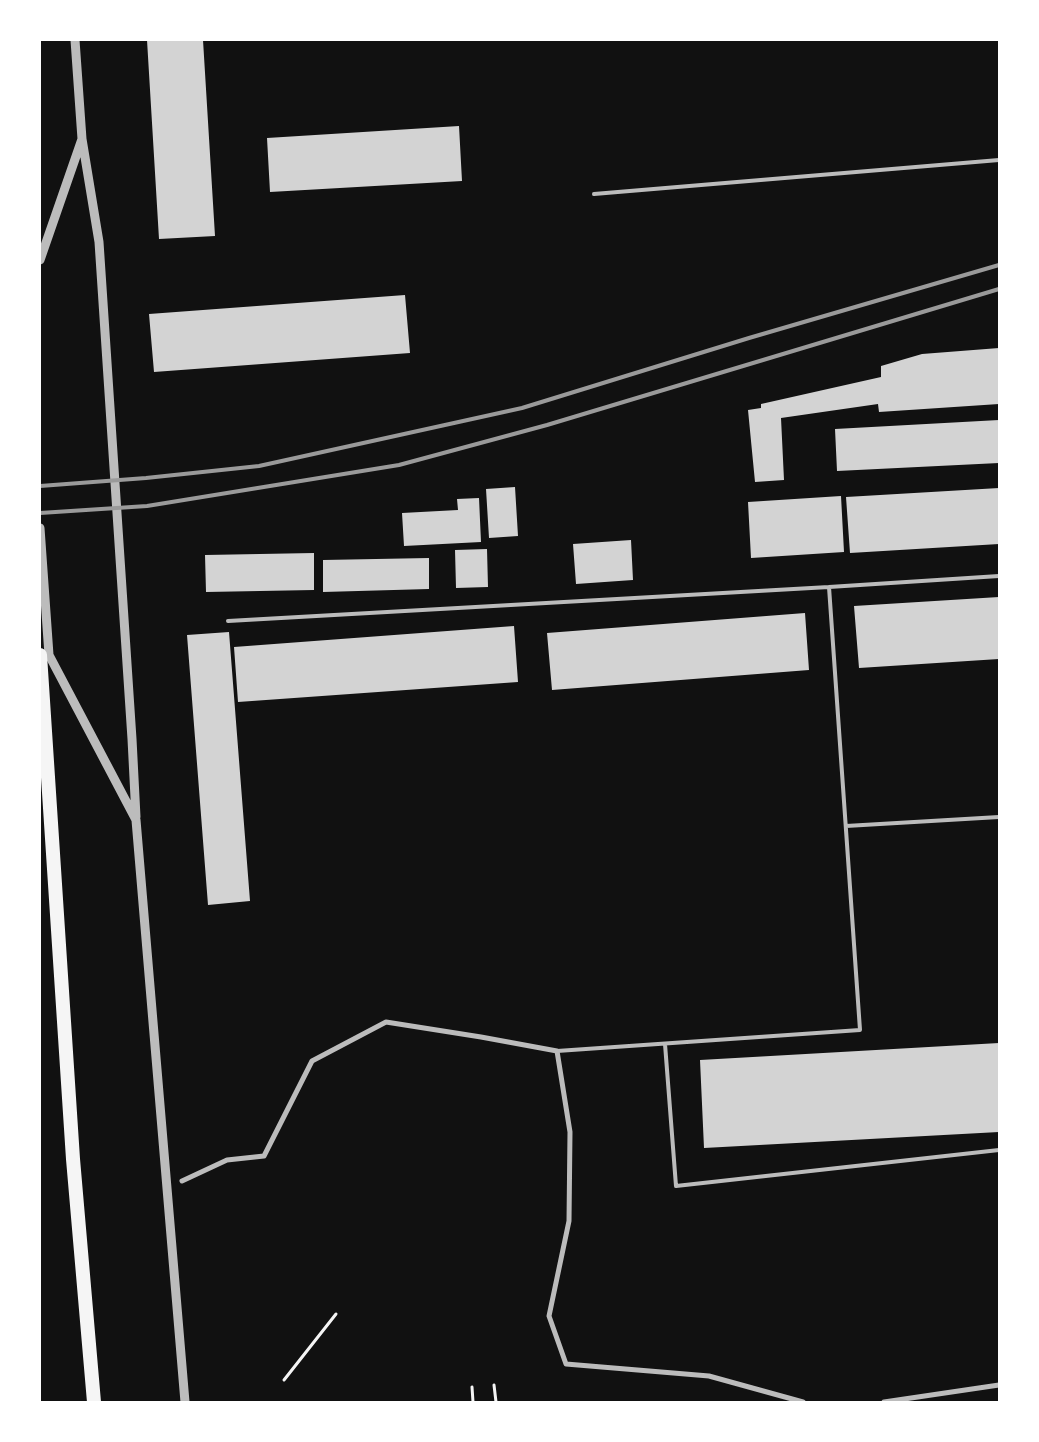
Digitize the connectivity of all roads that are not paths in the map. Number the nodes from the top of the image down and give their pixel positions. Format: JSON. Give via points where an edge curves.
{"nodes":[{"id":1,"x":75,"y":40,"type":"edge"},
{"id":2,"x":82,"y":139,"type":"junction"},
{"id":3,"x":999,"y":160,"type":"edge"},
{"id":4,"x":594,"y":194,"type":"dead end"},
{"id":5,"x":40,"y":260,"type":"edge"},
{"id":6,"x":40,"y":528,"type":"edge"},
{"id":7,"x":999,"y":576,"type":"edge"},
{"id":8,"x":830,"y":586,"type":"junction"},
{"id":9,"x":228,"y":621,"type":"dead end"},
{"id":10,"x":43,"y":655,"type":"edge"},
{"id":11,"x":999,"y":817,"type":"edge"},
{"id":12,"x":136,"y":820,"type":"junction"},
{"id":13,"x":846,"y":826,"type":"junction"},
{"id":14,"x":665,"y":1044,"type":"junction"},
{"id":15,"x":557,"y":1051,"type":"junction"},
{"id":16,"x":999,"y":1150,"type":"edge"},
{"id":17,"x":182,"y":1181,"type":"dead end"},
{"id":18,"x":999,"y":1385,"type":"edge"},
{"id":19,"x":94,"y":1402,"type":"edge"},
{"id":20,"x":185,"y":1402,"type":"edge"},
{"id":21,"x":803,"y":1402,"type":"edge"},
{"id":22,"x":884,"y":1402,"type":"edge"}],
"edges":[{"from":1,"to":2,"type":"street"},
{"from":2,"to":5,"type":"street"},
{"from":2,"to":12,"type":"street","via":[[99,242]]},
{"from":3,"to":4,"type":"lane"},
{"from":6,"to":10,"type":"street"},
{"from":7,"to":8,"type":"lane"},
{"from":8,"to":9,"type":"lane"},
{"from":8,"to":13,"type":"lane"},
{"from":10,"to":12,"type":"street"},
{"from":10,"to":19,"type":"highway","via":[[73,1159]]},
{"from":11,"to":13,"type":"lane"},
{"from":12,"to":20,"type":"street"},
{"from":13,"to":14,"type":"lane","via":[[860,1030]]},
{"from":14,"to":15,"type":"lane"},
{"from":14,"to":16,"type":"lane","via":[[676,1186]]},
{"from":15,"to":17,"type":"street","via":[[386,1022],[312,1061],[264,1156],[227,1160]]},
{"from":15,"to":21,"type":"street","via":[[570,1132],[569,1221],[549,1316],[566,1364],[709,1376]]},
{"from":18,"to":22,"type":"street"}]}
